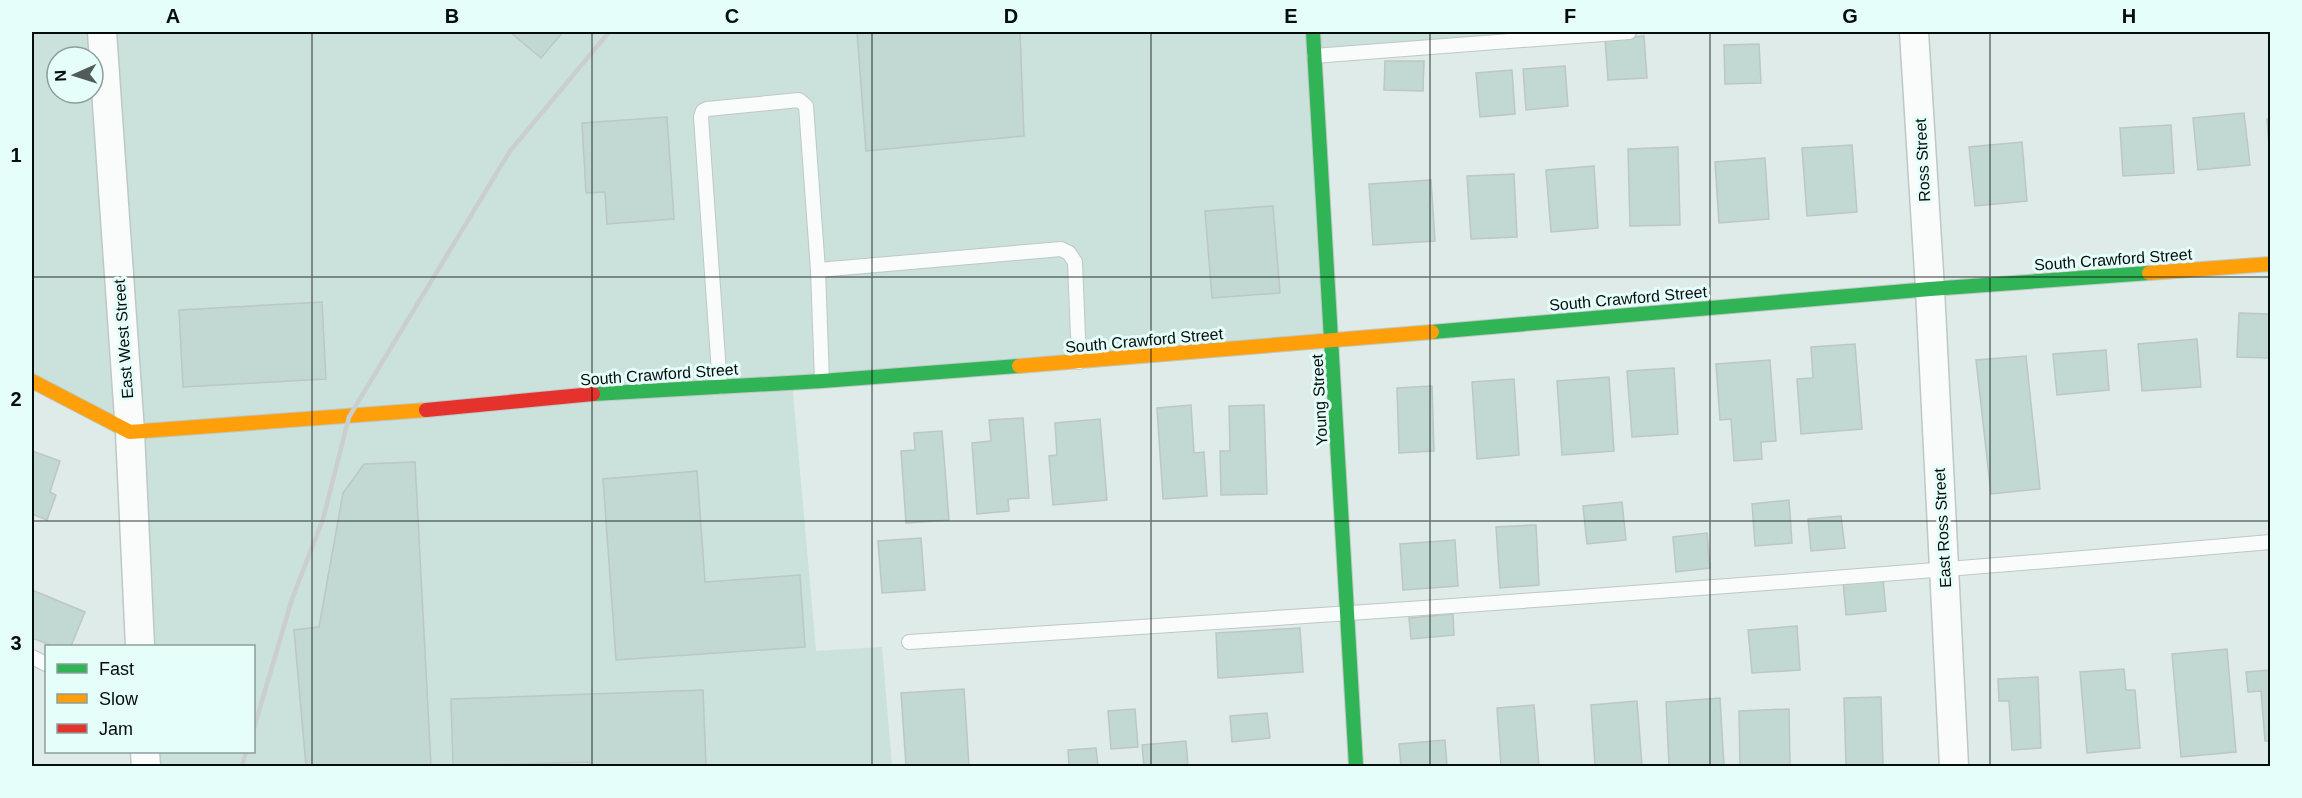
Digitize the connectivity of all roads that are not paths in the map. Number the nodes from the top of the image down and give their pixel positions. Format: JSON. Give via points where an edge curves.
{"nodes":[{"id":1,"x":102,"y":32,"type":"edge"},
{"id":2,"x":1313,"y":32,"type":"edge"},
{"id":3,"x":1629,"y":32,"type":"edge"},
{"id":4,"x":1914,"y":32,"type":"edge"},
{"id":5,"x":1314,"y":56,"type":"junction"},
{"id":6,"x":2271,"y":264,"type":"edge"},
{"id":7,"x":818,"y":270,"type":"junction"},
{"id":8,"x":1930,"y":289,"type":"junction"},
{"id":9,"x":1332,"y":340,"type":"junction"},
{"id":10,"x":1079,"y":362,"type":"junction"},
{"id":11,"x":32,"y":381,"type":"edge"},
{"id":12,"x":822,"y":381,"type":"junction"},
{"id":13,"x":720,"y":387,"type":"junction"},
{"id":14,"x":130,"y":432,"type":"junction"},
{"id":15,"x":2271,"y":542,"type":"edge"},
{"id":16,"x":1944,"y":570,"type":"junction"},
{"id":17,"x":1348,"y":614,"type":"junction"},
{"id":18,"x":909,"y":642,"type":"dead end"},
{"id":19,"x":140,"y":645,"type":"edge"},
{"id":20,"x":1356,"y":766,"type":"edge"},
{"id":21,"x":1954,"y":766,"type":"edge"}],
"edges":[{"from":1,"to":14,"type":"street","name":"East West Street"},
{"from":2,"to":5,"type":"street","name":"Young Street"},
{"from":3,"to":5,"type":"lane"},
{"from":4,"to":8,"type":"street","name":"Ross Street"},
{"from":5,"to":9,"type":"street","name":"Young Street"},
{"from":6,"to":8,"type":"street","name":"South Crawford Street"},
{"from":7,"to":10,"type":"lane","via":[[1061,249],[1075,262]]},
{"from":7,"to":12,"type":"lane"},
{"from":7,"to":13,"type":"lane","via":[[803,101],[703,111]]},
{"from":8,"to":9,"type":"street","name":"South Crawford Street"},
{"from":8,"to":16,"type":"street","name":"East Ross Street"},
{"from":9,"to":10,"type":"street","name":"South Crawford Street"},
{"from":9,"to":17,"type":"street","name":"Young Street"},
{"from":10,"to":12,"type":"street","name":"South Crawford Street"},
{"from":11,"to":14,"type":"street"},
{"from":12,"to":13,"type":"street","name":"South Crawford Street"},
{"from":13,"to":14,"type":"street","name":"South Crawford Street"},
{"from":14,"to":19,"type":"street","name":"East West Street"},
{"from":15,"to":16,"type":"lane"},
{"from":16,"to":17,"type":"lane"},
{"from":16,"to":21,"type":"street","name":"East Ross Street"},
{"from":17,"to":18,"type":"lane"},
{"from":17,"to":20,"type":"street","name":"Young Street"}]}
